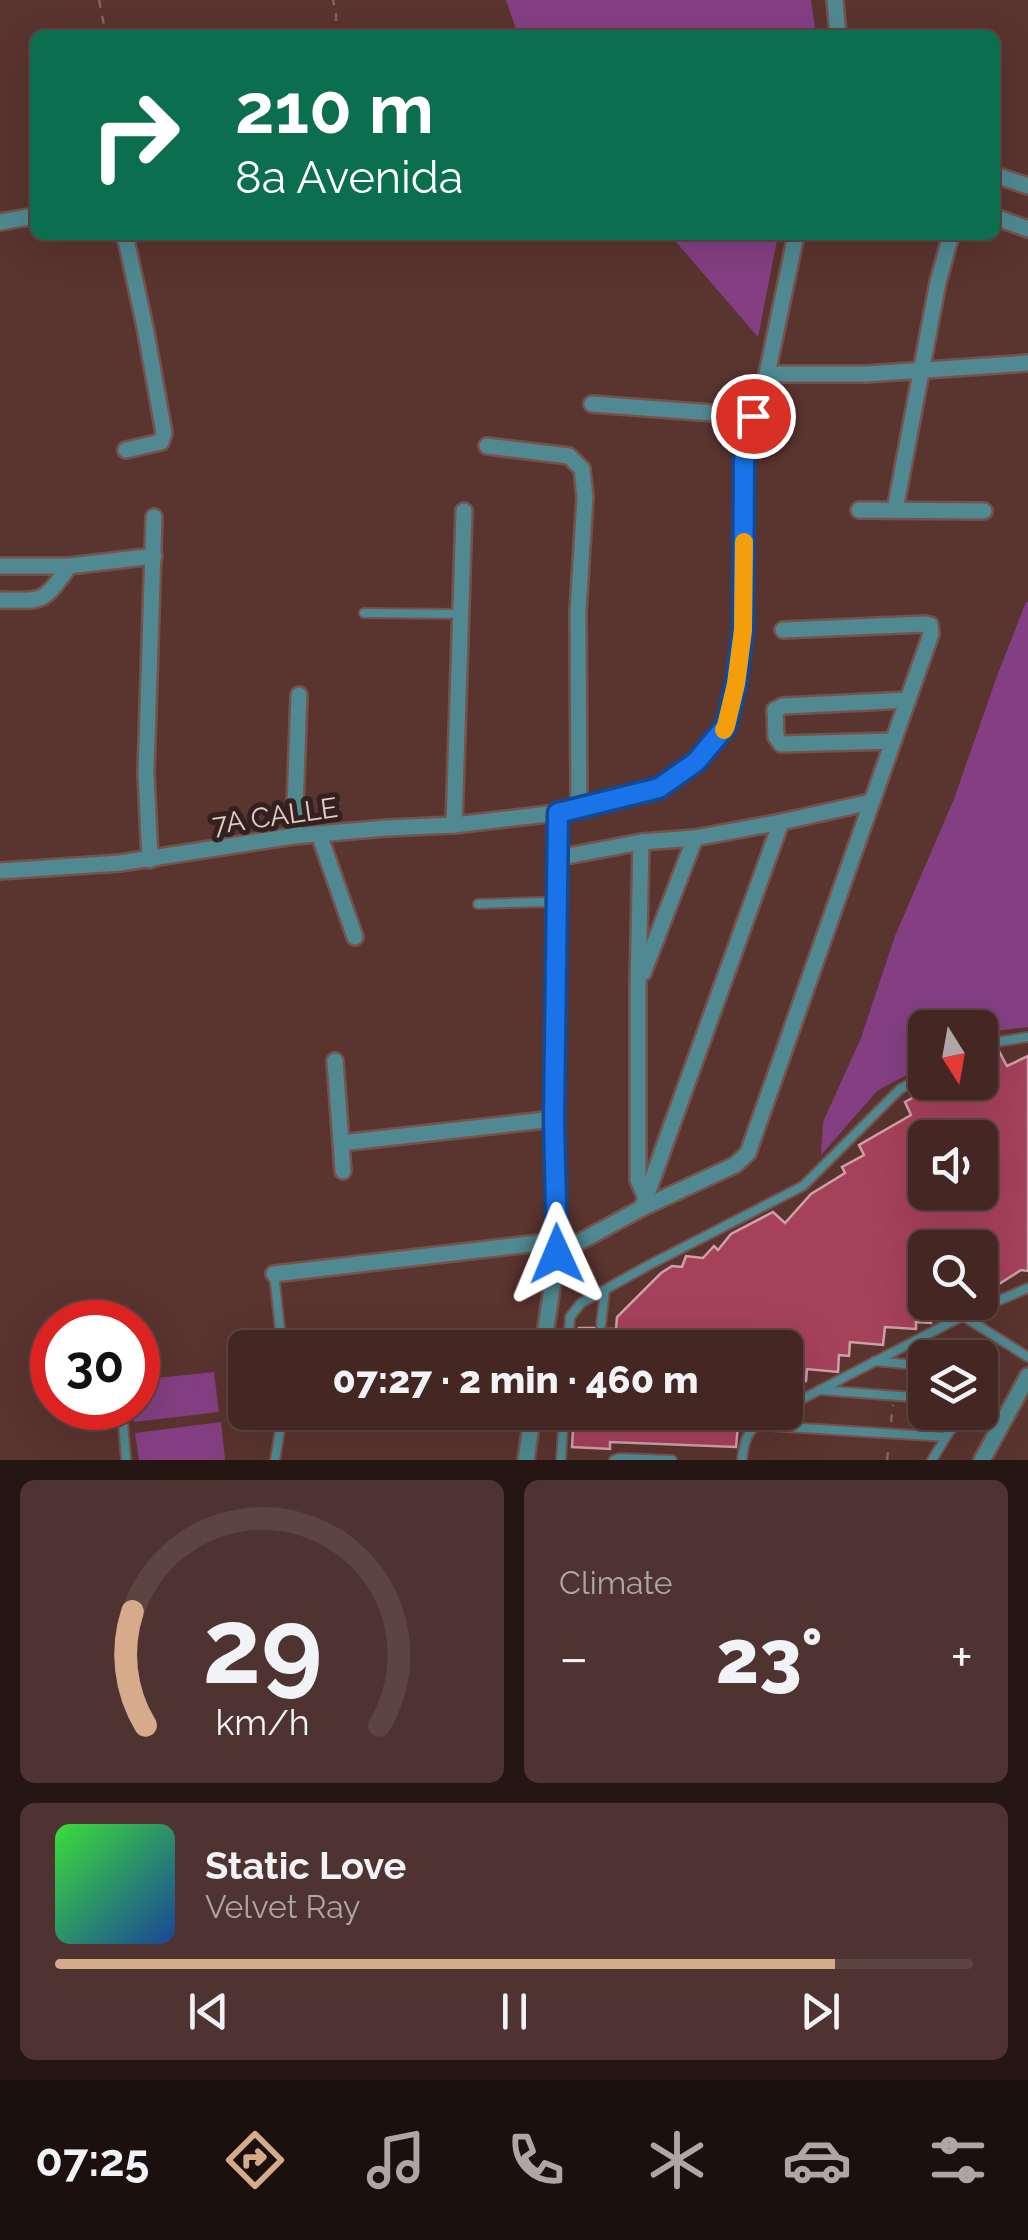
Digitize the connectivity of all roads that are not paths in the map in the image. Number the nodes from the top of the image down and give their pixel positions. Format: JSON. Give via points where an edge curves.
{"nodes":[{"id":1,"x":836,"y":0,"type":"edge"},
{"id":2,"x":838,"y":30,"type":"edge"},
{"id":3,"x":1000,"y":177,"type":"edge"},
{"id":4,"x":1028,"y":186,"type":"edge"},
{"id":5,"x":30,"y":217,"type":"edge"},
{"id":6,"x":1000,"y":219,"type":"edge"},
{"id":7,"x":0,"y":222,"type":"edge"},
{"id":8,"x":1028,"y":229,"type":"edge"},
{"id":9,"x":127,"y":240,"type":"edge"},
{"id":10,"x":795,"y":240,"type":"edge"},
{"id":11,"x":950,"y":240,"type":"edge"},
{"id":12,"x":1028,"y":363,"type":"edge"},
{"id":13,"x":923,"y":372,"type":"junction"},
{"id":14,"x":767,"y":374,"type":"junction"},
{"id":15,"x":592,"y":404,"type":"dead end"},
{"id":16,"x":753,"y":416,"type":"junction"},
{"id":17,"x":488,"y":446,"type":"dead end"},
{"id":18,"x":126,"y":450,"type":"dead end"},
{"id":19,"x":859,"y":510,"type":"dead end"},
{"id":20,"x":895,"y":510,"type":"junction"},
{"id":21,"x":464,"y":511,"type":"dead end"},
{"id":22,"x":984,"y":511,"type":"dead end"},
{"id":23,"x":154,"y":517,"type":"dead end"},
{"id":24,"x":154,"y":556,"type":"junction"},
{"id":25,"x":0,"y":566,"type":"edge"},
{"id":26,"x":69,"y":566,"type":"junction"},
{"id":27,"x":0,"y":600,"type":"edge"},
{"id":28,"x":364,"y":612,"type":"dead end"},
{"id":29,"x":461,"y":614,"type":"junction"},
{"id":30,"x":783,"y":630,"type":"dead end"},
{"id":31,"x":299,"y":695,"type":"dead end"},
{"id":32,"x":908,"y":700,"type":"junction"},
{"id":33,"x":893,"y":742,"type":"junction"},
{"id":34,"x":870,"y":802,"type":"junction"},
{"id":35,"x":579,"y":807,"type":"junction"},
{"id":36,"x":558,"y":813,"type":"junction"},
{"id":37,"x":782,"y":822,"type":"junction"},
{"id":38,"x":454,"y":824,"type":"junction"},
{"id":39,"x":319,"y":834,"type":"junction"},
{"id":40,"x":294,"y":836,"type":"junction"},
{"id":41,"x":695,"y":838,"type":"junction"},
{"id":42,"x":641,"y":842,"type":"junction"},
{"id":43,"x":557,"y":858,"type":"junction"},
{"id":44,"x":150,"y":860,"type":"junction"},
{"id":45,"x":0,"y":871,"type":"edge"},
{"id":46,"x":478,"y":904,"type":"dead end"},
{"id":47,"x":556,"y":904,"type":"junction"},
{"id":48,"x":354,"y":937,"type":"dead end"},
{"id":49,"x":647,"y":938,"type":"junction"},
{"id":50,"x":1028,"y":1037,"type":"edge"},
{"id":51,"x":998,"y":1042,"type":"edge"},
{"id":52,"x":335,"y":1061,"type":"dead end"},
{"id":53,"x":908,"y":1085,"type":"edge"},
{"id":54,"x":554,"y":1119,"type":"junction"},
{"id":55,"x":341,"y":1143,"type":"junction"},
{"id":56,"x":343,"y":1171,"type":"dead end"},
{"id":57,"x":644,"y":1203,"type":"junction"},
{"id":58,"x":556,"y":1248,"type":"junction"},
{"id":59,"x":274,"y":1274,"type":"joint"},
{"id":60,"x":1028,"y":1288,"type":"edge"},
{"id":61,"x":605,"y":1290,"type":"junction"},
{"id":62,"x":998,"y":1301,"type":"edge"},
{"id":63,"x":955,"y":1320,"type":"edge"},
{"id":64,"x":969,"y":1320,"type":"edge"},
{"id":65,"x":602,"y":1326,"type":"dead end"},
{"id":66,"x":280,"y":1330,"type":"edge"},
{"id":67,"x":545,"y":1330,"type":"edge"},
{"id":68,"x":569,"y":1330,"type":"edge"},
{"id":69,"x":1028,"y":1357,"type":"edge"},
{"id":70,"x":874,"y":1360,"type":"junction"},
{"id":71,"x":908,"y":1364,"type":"edge"},
{"id":72,"x":1028,"y":1376,"type":"edge"},
{"id":73,"x":819,"y":1390,"type":"junction"},
{"id":74,"x":908,"y":1397,"type":"edge"},
{"id":75,"x":803,"y":1398,"type":"edge"},
{"id":76,"x":803,"y":1429,"type":"edge"},
{"id":77,"x":124,"y":1430,"type":"edge"},
{"id":78,"x":280,"y":1430,"type":"edge"},
{"id":79,"x":530,"y":1430,"type":"edge"},
{"id":80,"x":563,"y":1430,"type":"edge"},
{"id":81,"x":751,"y":1430,"type":"edge"},
{"id":82,"x":950,"y":1430,"type":"edge"},
{"id":83,"x":946,"y":1437,"type":"junction"},
{"id":84,"x":126,"y":1460,"type":"edge"},
{"id":85,"x":275,"y":1460,"type":"edge"},
{"id":86,"x":526,"y":1460,"type":"edge"},
{"id":87,"x":561,"y":1460,"type":"edge"},
{"id":88,"x":614,"y":1460,"type":"edge"},
{"id":89,"x":672,"y":1460,"type":"edge"},
{"id":90,"x":742,"y":1460,"type":"edge"},
{"id":91,"x":932,"y":1460,"type":"edge"},
{"id":92,"x":982,"y":1460,"type":"edge"}],
"edges":[{"from":1,"to":2,"type":"street"},
{"from":3,"to":4,"type":"street"},
{"from":5,"to":7,"type":"street"},
{"from":6,"to":8,"type":"street"},
{"from":9,"to":18,"type":"street","via":[[164,433],[161,442]]},
{"from":10,"to":14,"type":"street","name":"7A CALLE"},
{"from":11,"to":13,"type":"street"},
{"from":12,"to":13,"type":"street"},
{"from":13,"to":14,"type":"street"},
{"from":13,"to":20,"type":"street"},
{"from":14,"to":16,"type":"street","name":"7A CALLE"},
{"from":15,"to":16,"type":"street"},
{"from":16,"to":35,"type":"street","name":"7A CALLE","via":[[744,461],[743,630],[726,726],[696,762],[659,788]]},
{"from":17,"to":35,"type":"street","via":[[569,456],[582,469]]},
{"from":19,"to":20,"type":"street"},
{"from":20,"to":22,"type":"street"},
{"from":21,"to":29,"type":"street"},
{"from":23,"to":24,"type":"street"},
{"from":24,"to":26,"type":"street"},
{"from":24,"to":44,"type":"street","via":[[146,774]]},
{"from":25,"to":26,"type":"street"},
{"from":26,"to":27,"type":"street","via":[[38,601]]},
{"from":28,"to":29,"type":"lane"},
{"from":29,"to":38,"type":"street"},
{"from":30,"to":32,"type":"street","via":[[930,625]]},
{"from":31,"to":40,"type":"street"},
{"from":32,"to":33,"type":"street"},
{"from":32,"to":33,"type":"street","via":[[775,710],[781,744]]},
{"from":33,"to":34,"type":"street"},
{"from":34,"to":37,"type":"street"},
{"from":34,"to":57,"type":"street","via":[[748,1153]]},
{"from":35,"to":36,"type":"street","name":"7A CALLE"},
{"from":36,"to":38,"type":"street","name":"7A CALLE"},
{"from":36,"to":43,"type":"street"},
{"from":37,"to":41,"type":"street"},
{"from":37,"to":57,"type":"street"},
{"from":38,"to":39,"type":"street","name":"7A CALLE"},
{"from":39,"to":40,"type":"street","name":"7A CALLE"},
{"from":39,"to":48,"type":"street"},
{"from":40,"to":44,"type":"street","name":"7A CALLE"},
{"from":41,"to":42,"type":"street"},
{"from":41,"to":49,"type":"street"},
{"from":42,"to":43,"type":"street"},
{"from":42,"to":49,"type":"street"},
{"from":43,"to":47,"type":"street"},
{"from":44,"to":45,"type":"street","name":"7A CALLE"},
{"from":46,"to":47,"type":"lane"},
{"from":47,"to":54,"type":"street"},
{"from":49,"to":57,"type":"street","via":[[638,986],[638,1180]]},
{"from":50,"to":51,"type":"lane"},
{"from":52,"to":55,"type":"street"},
{"from":53,"to":61,"type":"lane","via":[[803,1186]]},
{"from":54,"to":55,"type":"street"},
{"from":54,"to":58,"type":"street"},
{"from":55,"to":56,"type":"street"},
{"from":57,"to":58,"type":"street"},
{"from":58,"to":59,"type":"street"},
{"from":58,"to":67,"type":"street"},
{"from":59,"to":66,"type":"lane"},
{"from":60,"to":62,"type":"lane"},
{"from":61,"to":65,"type":"lane"},
{"from":61,"to":68,"type":"lane","via":[[575,1309]]},
{"from":63,"to":70,"type":"lane"},
{"from":64,"to":69,"type":"lane"},
{"from":70,"to":71,"type":"lane"},
{"from":70,"to":73,"type":"lane"},
{"from":72,"to":92,"type":"street"},
{"from":73,"to":74,"type":"lane"},
{"from":73,"to":75,"type":"lane"},
{"from":76,"to":83,"type":"lane"},
{"from":77,"to":84,"type":"lane"},
{"from":78,"to":85,"type":"lane"},
{"from":79,"to":86,"type":"street"},
{"from":80,"to":87,"type":"lane"},
{"from":81,"to":90,"type":"lane"},
{"from":82,"to":83,"type":"lane"},
{"from":83,"to":91,"type":"lane"},
{"from":88,"to":89,"type":"lane"}]}
